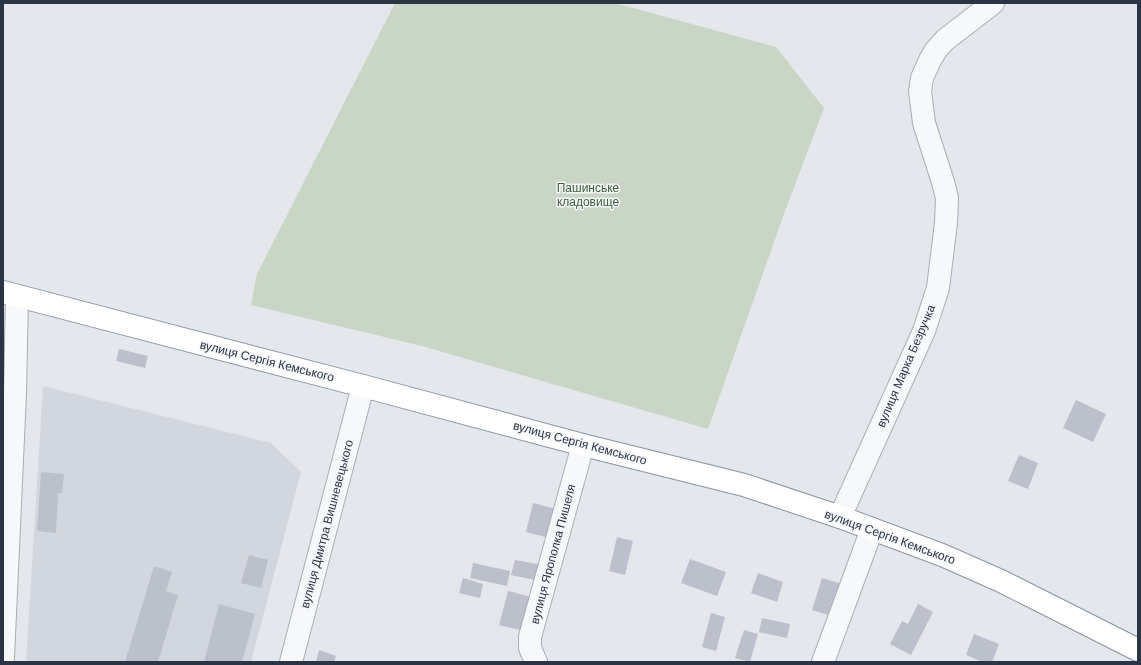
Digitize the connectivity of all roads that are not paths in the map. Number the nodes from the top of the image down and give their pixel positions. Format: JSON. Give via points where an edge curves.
{"nodes":[{"id":1,"x":993,"y":3,"type":"edge"},
{"id":2,"x":10,"y":294,"type":"edge"},
{"id":3,"x":363,"y":386,"type":"junction"},
{"id":4,"x":583,"y":445,"type":"junction"},
{"id":5,"x":840,"y":517,"type":"junction"},
{"id":6,"x":872,"y":529,"type":"junction"},
{"id":7,"x":1138,"y":650,"type":"edge"},
{"id":8,"x":3,"y":658,"type":"edge"},
{"id":9,"x":292,"y":662,"type":"edge"},
{"id":10,"x":536,"y":662,"type":"edge"},
{"id":11,"x":823,"y":662,"type":"edge"}],
"edges":[{"from":1,"to":5,"type":"street","name":"вулиця Марка Безручка","via":[[945,40],[936,50],[922,78],[920,91],[924,123],[947,198],[938,288],[924,331]]},
{"from":2,"to":3,"type":"highway","name":"вулиця Сергія Кемського"},
{"from":2,"to":8,"type":"street","via":[[15,394]]},
{"from":3,"to":4,"type":"highway","name":"вулиця Сергія Кемського"},
{"from":3,"to":9,"type":"street","name":"вулиця Дмитра Вишневецького"},
{"from":4,"to":5,"type":"highway","name":"вулиця Сергія Кемського","via":[[744,485]]},
{"from":4,"to":10,"type":"street","name":"вулиця Ярополка Пишеля","via":[[530,638],[530,648]]},
{"from":5,"to":6,"type":"highway","name":"вулиця Сергія Кемського"},
{"from":6,"to":7,"type":"highway","name":"вулиця Сергія Кемського","via":[[942,554]]},
{"from":6,"to":11,"type":"street"}]}
